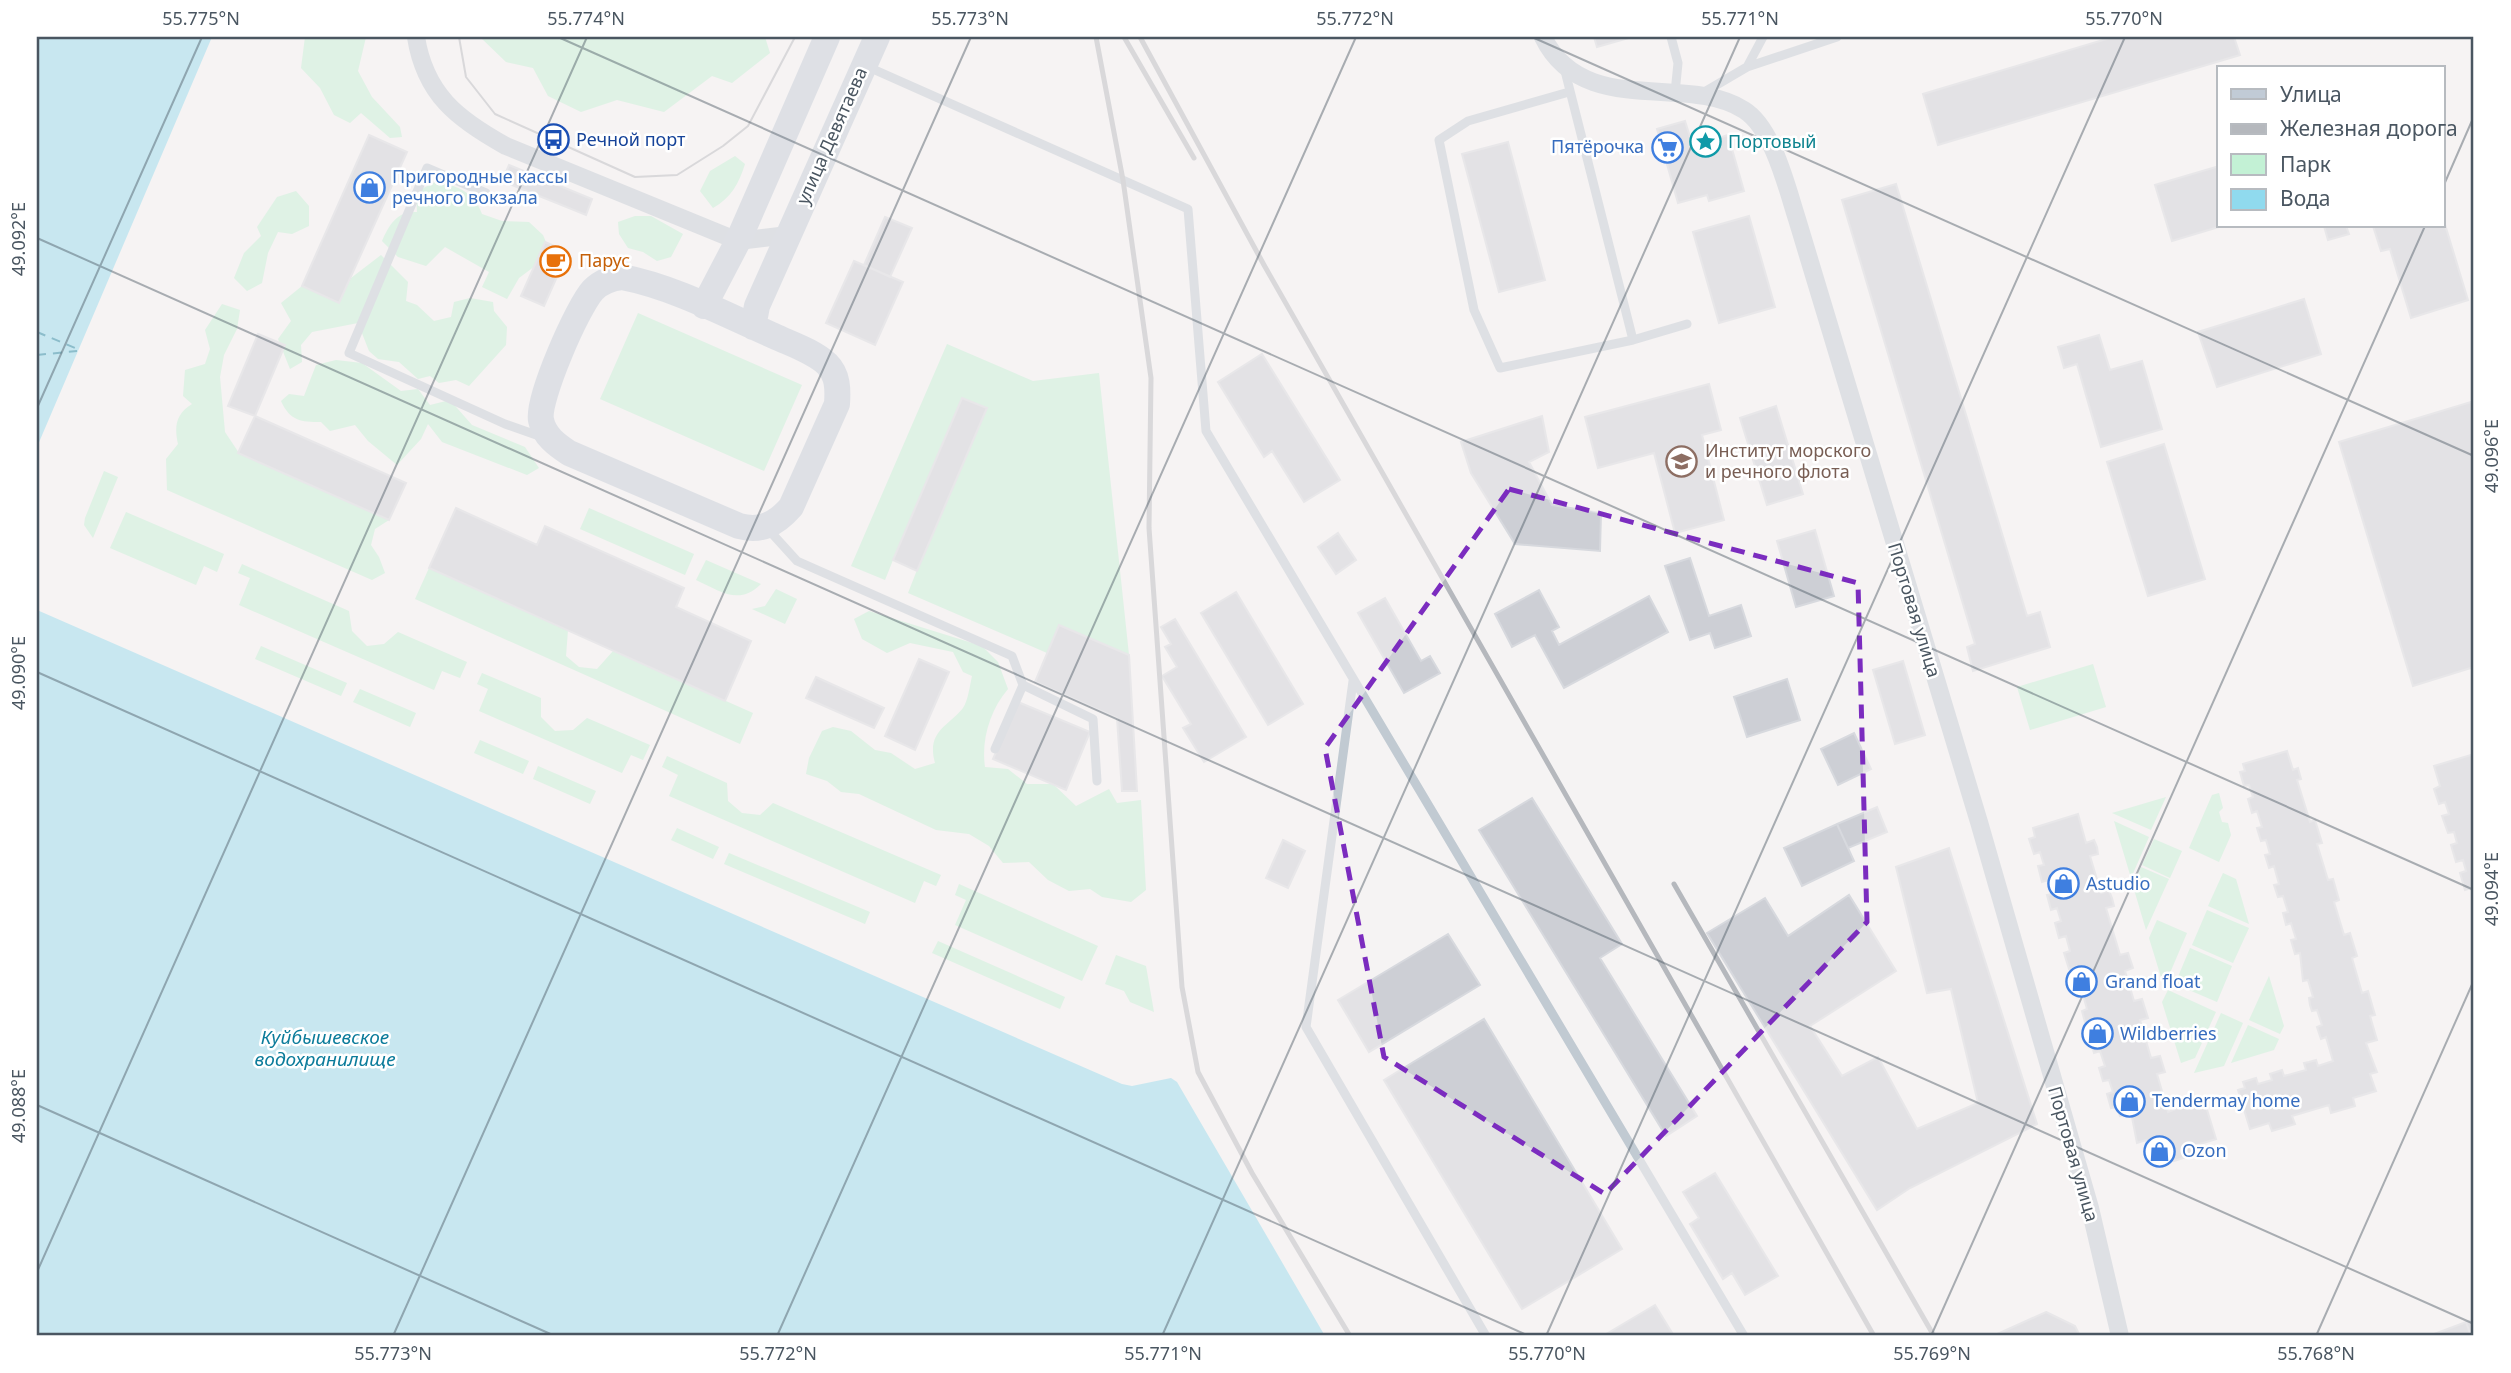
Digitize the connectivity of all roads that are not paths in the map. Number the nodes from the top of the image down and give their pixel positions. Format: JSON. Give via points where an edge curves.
{"nodes":[{"id":1,"x":416,"y":37,"type":"edge"},
{"id":2,"x":827,"y":37,"type":"edge"},
{"id":3,"x":877,"y":37,"type":"edge"},
{"id":4,"x":1543,"y":37,"type":"edge"},
{"id":5,"x":1671,"y":37,"type":"edge"},
{"id":6,"x":1763,"y":37,"type":"edge"},
{"id":7,"x":1837,"y":37,"type":"edge"},
{"id":8,"x":864,"y":65,"type":"junction"},
{"id":9,"x":1564,"y":67,"type":"junction"},
{"id":10,"x":1747,"y":67,"type":"junction"},
{"id":11,"x":1569,"y":92,"type":"junction"},
{"id":12,"x":1675,"y":95,"type":"junction"},
{"id":13,"x":1696,"y":97,"type":"junction"},
{"id":14,"x":486,"y":193,"type":"dead end"},
{"id":15,"x":788,"y":235,"type":"junction"},
{"id":16,"x":738,"y":241,"type":"junction"},
{"id":17,"x":704,"y":306,"type":"junction"},
{"id":18,"x":1687,"y":324,"type":"dead end"},
{"id":19,"x":753,"y":327,"type":"junction"},
{"id":20,"x":1633,"y":340,"type":"junction"},
{"id":21,"x":551,"y":440,"type":"junction"},
{"id":22,"x":766,"y":527,"type":"junction"},
{"id":23,"x":1353,"y":681,"type":"junction"},
{"id":24,"x":1023,"y":685,"type":"junction"},
{"id":25,"x":995,"y":749,"type":"dead end"},
{"id":26,"x":1097,"y":781,"type":"dead end"},
{"id":27,"x":1486,"y":1336,"type":"edge"},
{"id":28,"x":1744,"y":1336,"type":"edge"},
{"id":29,"x":2120,"y":1336,"type":"edge"}],
"edges":[{"from":1,"to":16,"type":"street","via":[[421,64],[443,102],[474,129]]},
{"from":2,"to":16,"type":"street"},
{"from":3,"to":8,"type":"street","name":"улица Девятаева"},
{"from":4,"to":9,"type":"street"},
{"from":5,"to":12,"type":"lane","via":[[1678,63]]},
{"from":6,"to":10,"type":"lane"},
{"from":7,"to":10,"type":"lane"},
{"from":8,"to":15,"type":"street","name":"улица Девятаева"},
{"from":8,"to":23,"type":"lane","via":[[1188,209],[1206,431]]},
{"from":9,"to":11,"type":"lane"},
{"from":9,"to":12,"type":"street","name":"Портовая улица","via":[[1609,86]]},
{"from":10,"to":13,"type":"lane"},
{"from":11,"to":20,"type":"lane"},
{"from":11,"to":20,"type":"lane","via":[[1468,121],[1439,140],[1474,310],[1500,368]]},
{"from":12,"to":13,"type":"street","name":"Портовая улица"},
{"from":13,"to":29,"type":"street","name":"Портовая улица","via":[[1745,110],[1762,128],[1784,180],[1979,822],[2090,1208]]},
{"from":14,"to":21,"type":"lane","via":[[427,168],[349,353],[505,424]]},
{"from":15,"to":16,"type":"street"},
{"from":15,"to":19,"type":"street","name":"улица Девятаева","via":[[757,306]]},
{"from":16,"to":17,"type":"street"},
{"from":17,"to":19,"type":"street"},
{"from":17,"to":21,"type":"street","via":[[646,281],[622,277],[595,288],[585,300],[542,402],[541,421]]},
{"from":18,"to":20,"type":"lane"},
{"from":19,"to":22,"type":"street","via":[[816,356],[828,365],[838,388],[837,404],[791,507]]},
{"from":21,"to":22,"type":"street","via":[[569,453],[739,526],[752,530]]},
{"from":22,"to":24,"type":"lane","via":[[797,561],[1012,656]]},
{"from":23,"to":27,"type":"lane","via":[[1306,1027]]},
{"from":23,"to":28,"type":"lane"},
{"from":24,"to":25,"type":"lane"},
{"from":24,"to":26,"type":"lane","via":[[1093,719]]}]}
